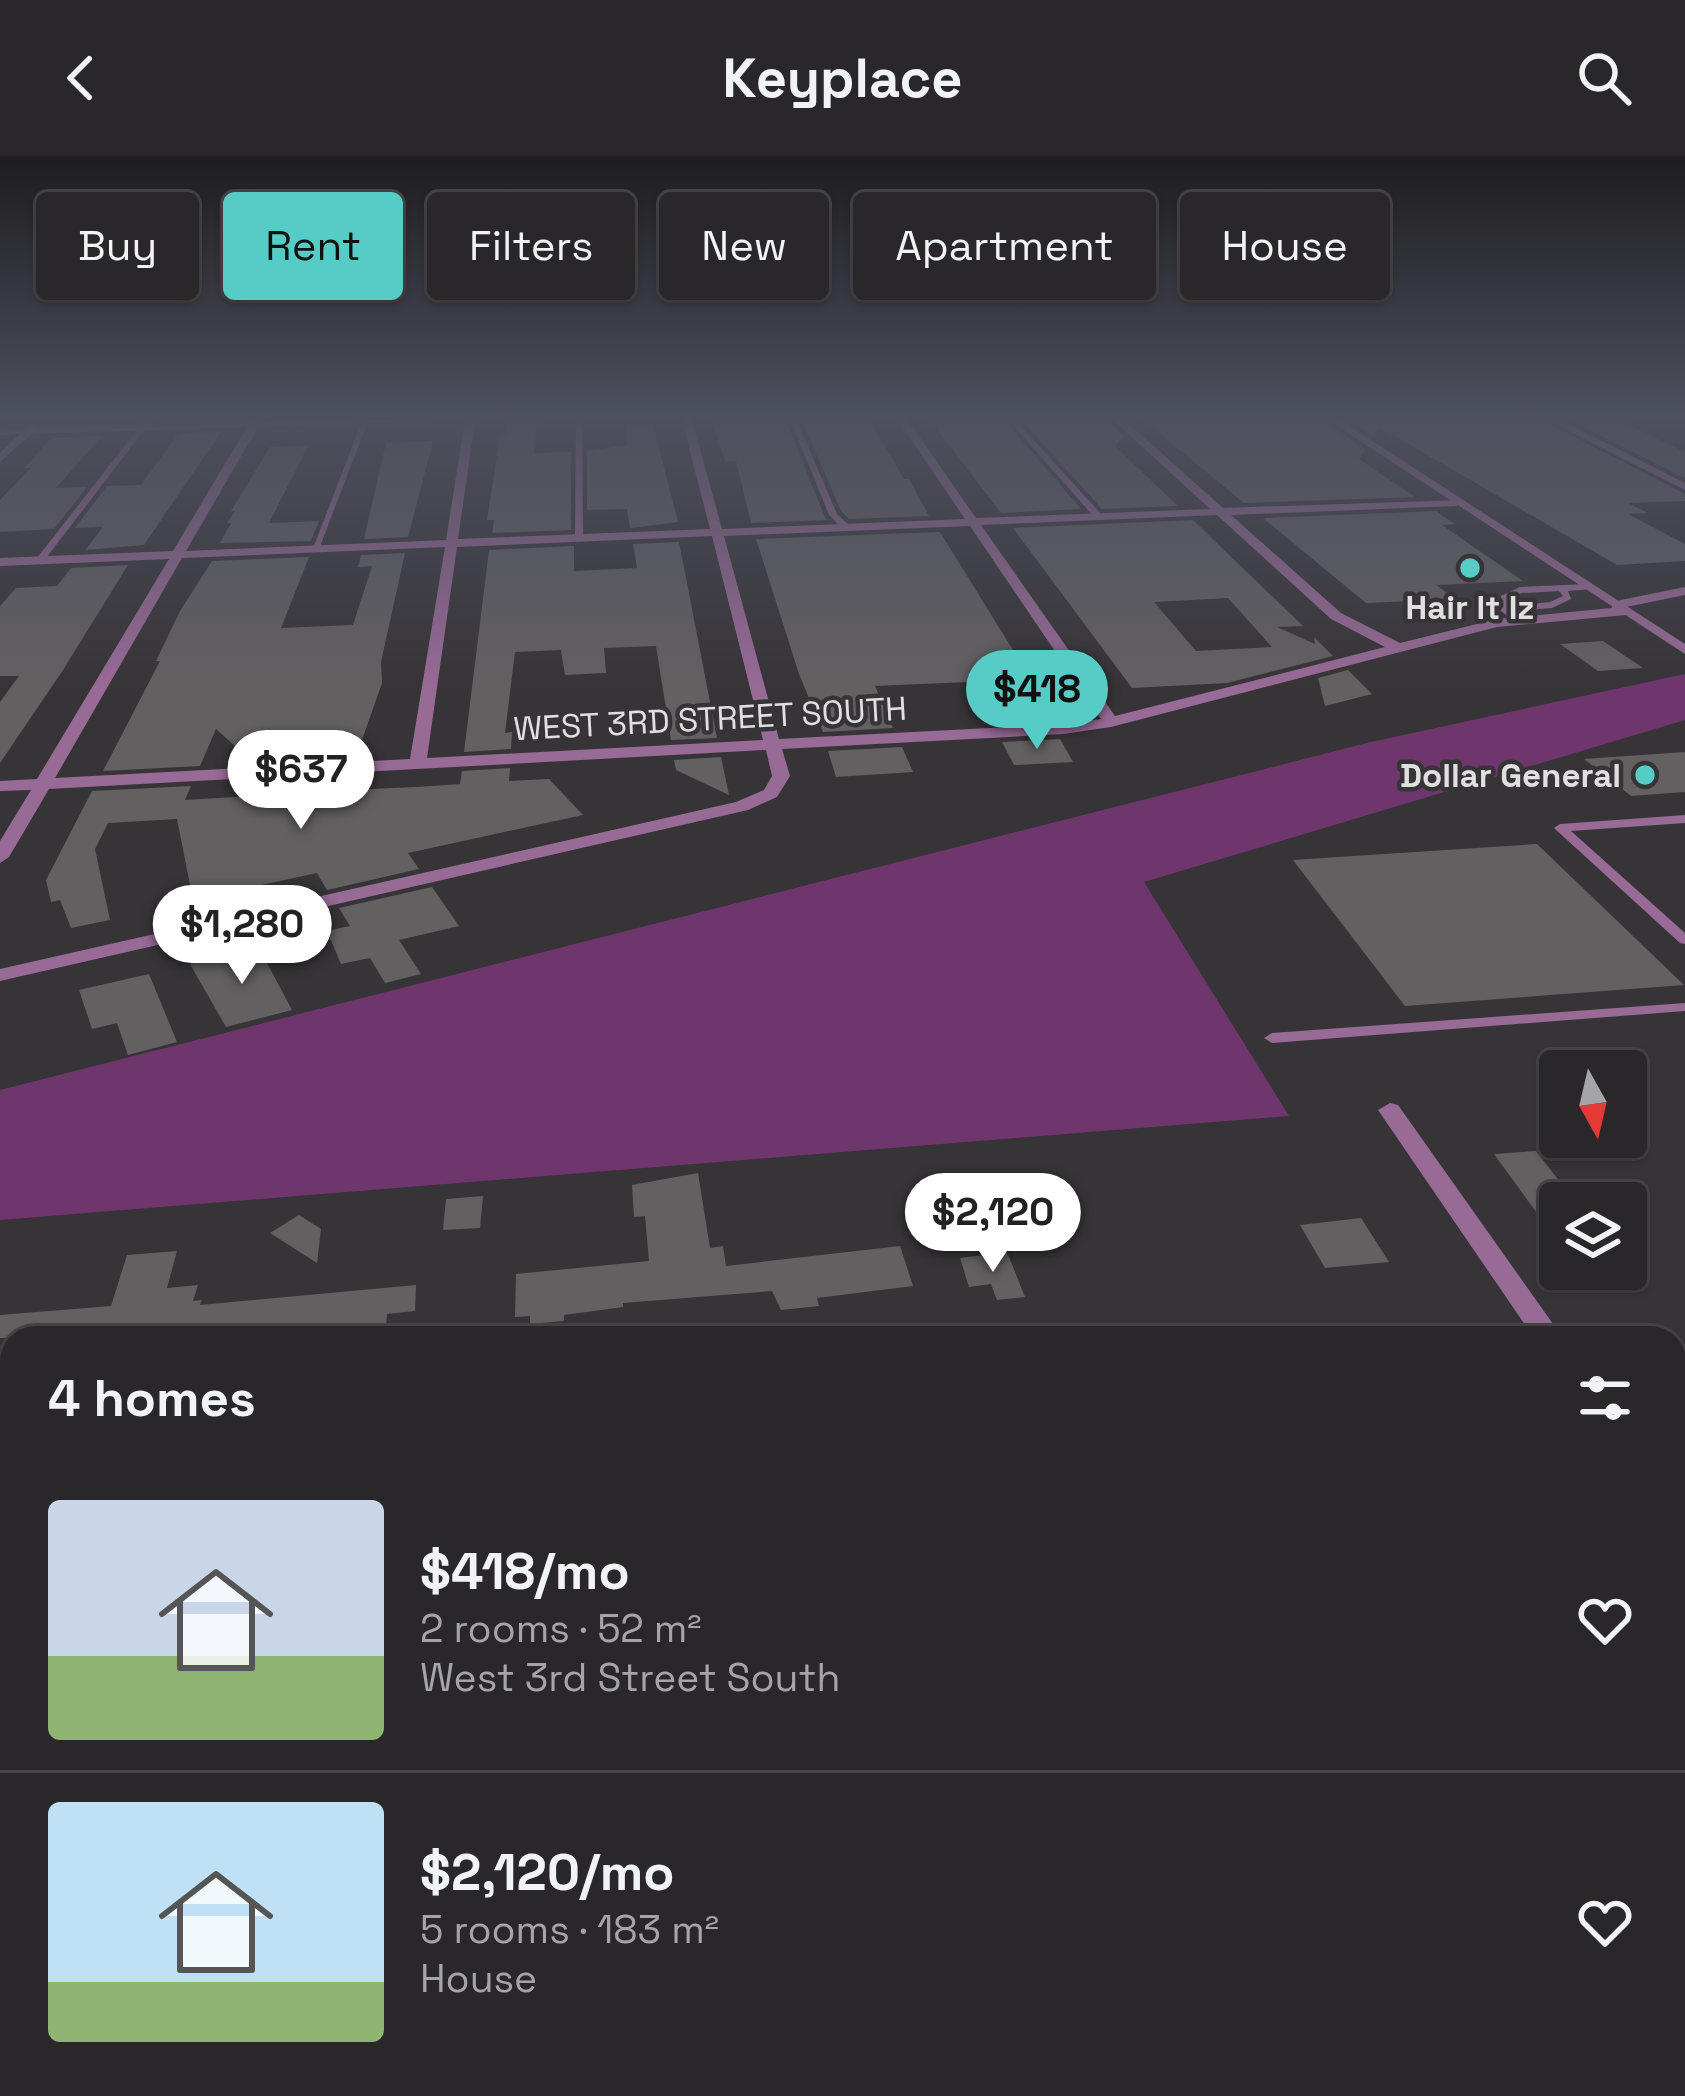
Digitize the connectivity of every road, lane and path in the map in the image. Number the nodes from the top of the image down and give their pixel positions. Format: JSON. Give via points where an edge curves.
{"nodes":[{"id":1,"x":81,"y":507,"type":"edge"},
{"id":2,"x":206,"y":507,"type":"edge"},
{"id":3,"x":332,"y":507,"type":"edge"},
{"id":4,"x":456,"y":507,"type":"edge"},
{"id":5,"x":579,"y":507,"type":"edge"},
{"id":6,"x":711,"y":507,"type":"edge"},
{"id":7,"x":829,"y":507,"type":"edge"},
{"id":8,"x":962,"y":507,"type":"edge"},
{"id":9,"x":1089,"y":507,"type":"edge"},
{"id":10,"x":1215,"y":507,"type":"edge"},
{"id":11,"x":1338,"y":507,"type":"edge"},
{"id":12,"x":1464,"y":507,"type":"edge"},
{"id":13,"x":1220,"y":511,"type":"junction"},
{"id":14,"x":1098,"y":516,"type":"junction"},
{"id":15,"x":973,"y":522,"type":"junction"},
{"id":16,"x":846,"y":527,"type":"junction"},
{"id":17,"x":718,"y":532,"type":"junction"},
{"id":18,"x":579,"y":537,"type":"junction"},
{"id":19,"x":450,"y":543,"type":"junction"},
{"id":20,"x":315,"y":549,"type":"junction"},
{"id":21,"x":178,"y":555,"type":"junction"},
{"id":22,"x":40,"y":560,"type":"junction"},
{"id":23,"x":0,"y":562,"type":"edge"},
{"id":24,"x":1588,"y":587,"type":"junction"},
{"id":25,"x":1562,"y":588,"type":"junction"},
{"id":26,"x":1685,"y":591,"type":"edge"},
{"id":27,"x":1621,"y":608,"type":"junction"},
{"id":28,"x":1513,"y":615,"type":"junction"},
{"id":29,"x":1398,"y":648,"type":"junction"},
{"id":30,"x":1685,"y":650,"type":"edge"},
{"id":31,"x":1111,"y":722,"type":"junction"},
{"id":32,"x":773,"y":745,"type":"junction"},
{"id":33,"x":418,"y":764,"type":"junction"},
{"id":34,"x":42,"y":784,"type":"junction"},
{"id":35,"x":0,"y":786,"type":"edge"},
{"id":36,"x":1685,"y":819,"type":"edge"},
{"id":37,"x":0,"y":856,"type":"edge"},
{"id":38,"x":1685,"y":940,"type":"edge"},
{"id":39,"x":0,"y":975,"type":"edge"},
{"id":40,"x":1685,"y":1007,"type":"edge"},
{"id":41,"x":1272,"y":1038,"type":"dead end"},
{"id":42,"x":1390,"y":1110,"type":"dead end"},
{"id":43,"x":1541,"y":1326,"type":"edge"}],
"edges":[{"from":1,"to":22,"type":"lane"},
{"from":2,"to":21,"type":"street"},
{"from":3,"to":20,"type":"lane"},
{"from":4,"to":19,"type":"street"},
{"from":5,"to":18,"type":"lane"},
{"from":6,"to":17,"type":"street"},
{"from":7,"to":16,"type":"lane"},
{"from":8,"to":15,"type":"street"},
{"from":9,"to":14,"type":"lane"},
{"from":10,"to":13,"type":"street"},
{"from":11,"to":13,"type":"street"},
{"from":12,"to":24,"type":"street"},
{"from":13,"to":14,"type":"street"},
{"from":13,"to":29,"type":"street","via":[[1336,616]]},
{"from":14,"to":15,"type":"street"},
{"from":15,"to":16,"type":"street"},
{"from":15,"to":31,"type":"street"},
{"from":16,"to":17,"type":"street"},
{"from":17,"to":18,"type":"street"},
{"from":17,"to":32,"type":"street"},
{"from":18,"to":19,"type":"street"},
{"from":19,"to":20,"type":"street"},
{"from":19,"to":33,"type":"street"},
{"from":20,"to":21,"type":"street"},
{"from":21,"to":22,"type":"street"},
{"from":21,"to":34,"type":"street"},
{"from":22,"to":23,"type":"street"},
{"from":24,"to":25,"type":"lane"},
{"from":24,"to":27,"type":"street"},
{"from":25,"to":28,"type":"lane","via":[[1568,597]]},
{"from":25,"to":28,"type":"lane","via":[[1506,596]]},
{"from":26,"to":27,"type":"street","name":"WEST 3RD STREET SOUTH"},
{"from":27,"to":28,"type":"street","name":"WEST 3RD STREET SOUTH"},
{"from":27,"to":30,"type":"street"},
{"from":28,"to":29,"type":"street","name":"WEST 3RD STREET SOUTH"},
{"from":29,"to":31,"type":"street","name":"WEST 3RD STREET SOUTH"},
{"from":31,"to":32,"type":"street","name":"WEST 3RD STREET SOUTH"},
{"from":32,"to":33,"type":"street","name":"WEST 3RD STREET SOUTH"},
{"from":32,"to":39,"type":"street","via":[[781,782],[742,806]]},
{"from":33,"to":34,"type":"street","name":"WEST 3RD STREET SOUTH"},
{"from":34,"to":35,"type":"street","name":"WEST 3RD STREET SOUTH"},
{"from":34,"to":37,"type":"street"},
{"from":36,"to":38,"type":"lane","via":[[1560,828]]},
{"from":40,"to":41,"type":"lane"},
{"from":42,"to":43,"type":"street"}]}
